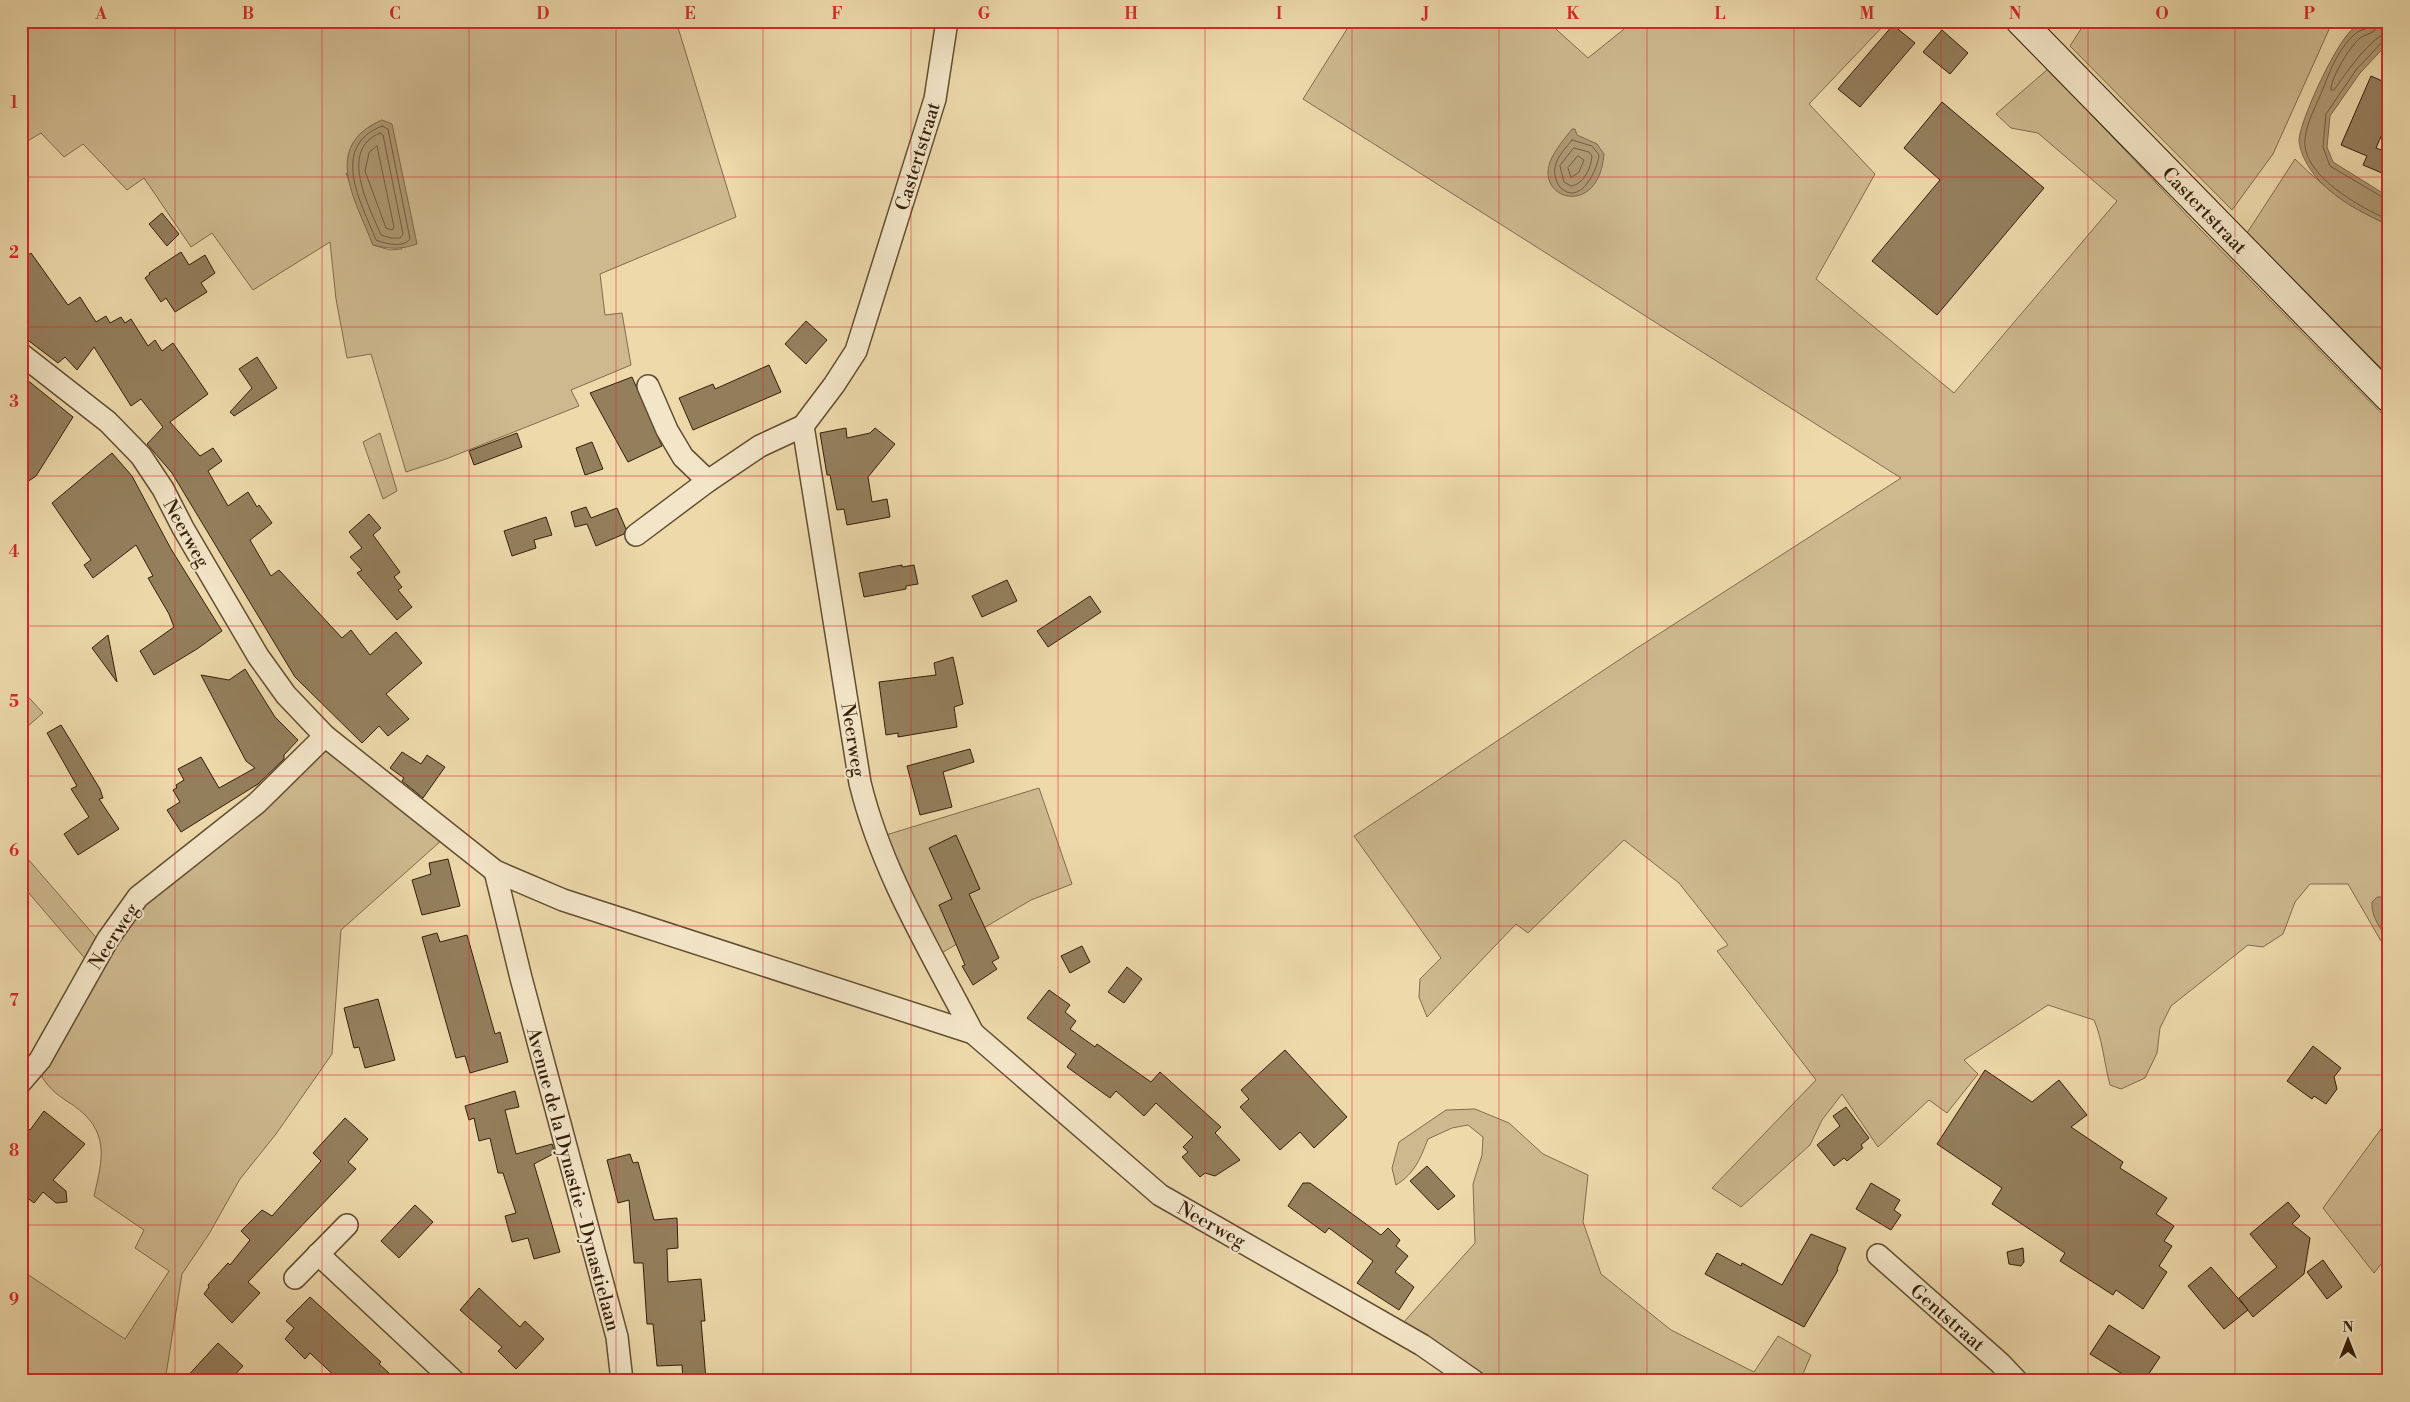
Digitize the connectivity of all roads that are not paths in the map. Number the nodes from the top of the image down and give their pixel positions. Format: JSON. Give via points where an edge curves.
{"nodes":[{"id":1,"x":947,"y":21,"type":"edge"},
{"id":2,"x":2020,"y":21,"type":"edge"},
{"id":3,"x":21,"y":354,"type":"edge"},
{"id":4,"x":648,"y":386,"type":"dead end"},
{"id":5,"x":2389,"y":398,"type":"edge"},
{"id":6,"x":802,"y":426,"type":"junction"},
{"id":7,"x":708,"y":481,"type":"junction"},
{"id":8,"x":636,"y":535,"type":"dead end"},
{"id":9,"x":325,"y":736,"type":"junction"},
{"id":10,"x":495,"y":871,"type":"junction"},
{"id":11,"x":973,"y":1033,"type":"junction"},
{"id":12,"x":21,"y":1082,"type":"edge"},
{"id":13,"x":347,"y":1226,"type":"dead end"},
{"id":14,"x":318,"y":1254,"type":"junction"},
{"id":15,"x":1878,"y":1254,"type":"dead end"},
{"id":16,"x":295,"y":1278,"type":"dead end"},
{"id":17,"x":454,"y":1381,"type":"edge"},
{"id":18,"x":622,"y":1381,"type":"edge"},
{"id":19,"x":1474,"y":1381,"type":"edge"},
{"id":20,"x":2018,"y":1381,"type":"edge"}],
"edges":[{"from":1,"to":6,"type":"street","name":"Castertstraat","via":[[935,99],[856,351]]},
{"from":2,"to":5,"type":"main road","name":"Castertstraat"},
{"from":3,"to":9,"type":"street","name":"Neerweg","via":[[108,422],[140,456],[163,489],[258,656],[286,695]]},
{"from":4,"to":7,"type":"street","via":[[683,457]]},
{"from":6,"to":7,"type":"street","via":[[760,446]]},
{"from":6,"to":11,"type":"street","name":"Neerweg","via":[[860,784],[869,819],[890,873]]},
{"from":7,"to":8,"type":"street"},
{"from":9,"to":10,"type":"street","name":"Neerweg"},
{"from":9,"to":12,"type":"street","name":"Neerweg","via":[[257,803],[138,897],[108,939],[40,1060]]},
{"from":10,"to":11,"type":"street","name":"Neerweg","via":[[563,900]]},
{"from":10,"to":18,"type":"street","name":"Avenue de la Dynastie - Dynastielaan","via":[[617,1337]]},
{"from":11,"to":19,"type":"street","name":"Neerweg","via":[[1160,1195],[1422,1346]]},
{"from":13,"to":14,"type":"street"},
{"from":14,"to":16,"type":"street"},
{"from":14,"to":17,"type":"street"},
{"from":15,"to":20,"type":"street","name":"Gentstraat"}]}
